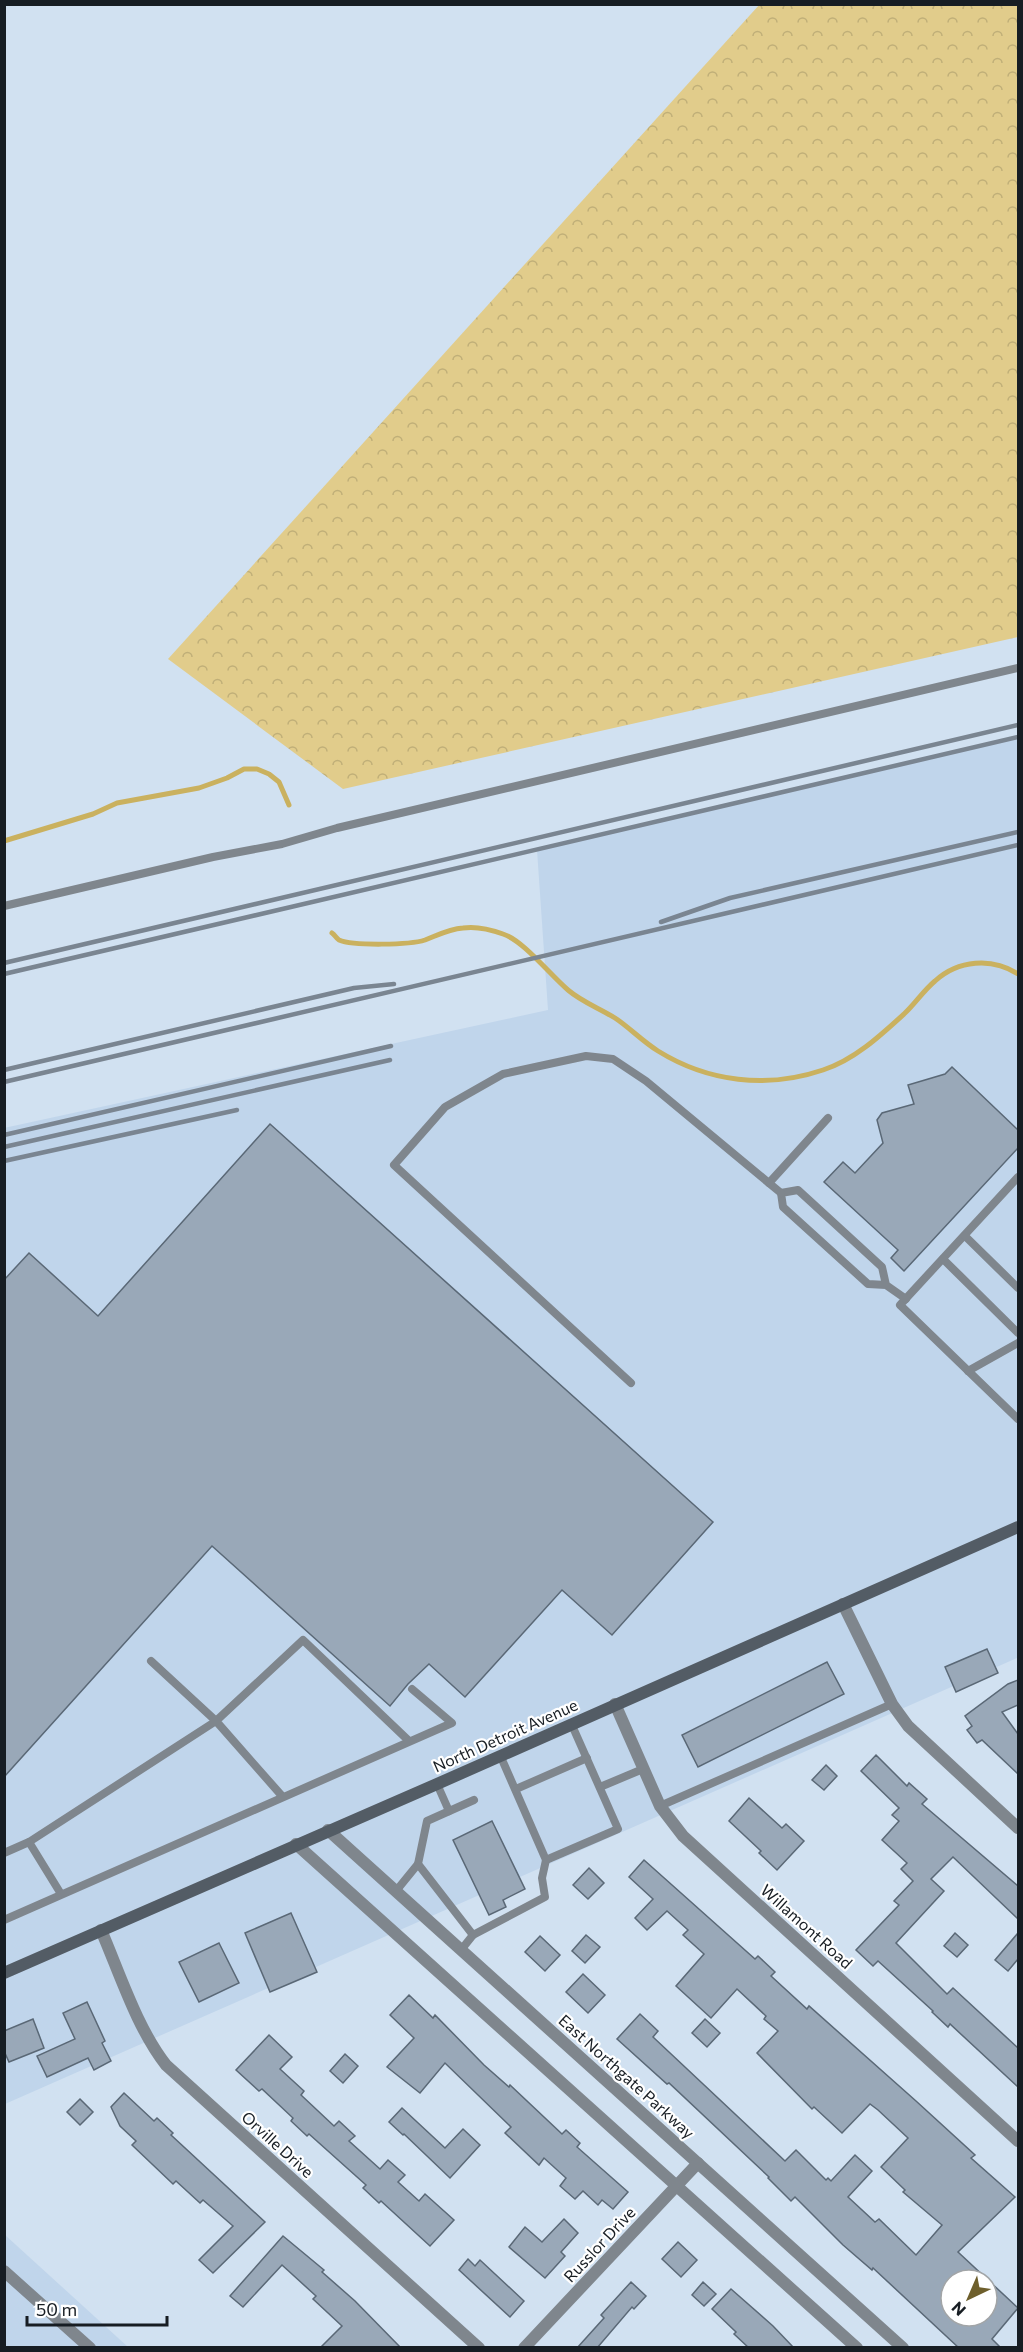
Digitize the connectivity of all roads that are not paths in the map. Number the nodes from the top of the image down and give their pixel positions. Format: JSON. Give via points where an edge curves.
{"nodes":[{"id":1,"x":1018,"y":668,"type":"edge"},
{"id":2,"x":4,"y":906,"type":"edge"},
{"id":3,"x":828,"y":1118,"type":"dead end"},
{"id":4,"x":1018,"y":1177,"type":"edge"},
{"id":5,"x":768,"y":1183,"type":"junction"},
{"id":6,"x":781,"y":1193,"type":"junction"},
{"id":7,"x":965,"y":1236,"type":"junction"},
{"id":8,"x":943,"y":1259,"type":"junction"},
{"id":9,"x":886,"y":1285,"type":"junction"},
{"id":10,"x":1018,"y":1288,"type":"edge"},
{"id":11,"x":906,"y":1299,"type":"junction"},
{"id":12,"x":1018,"y":1333,"type":"edge"},
{"id":13,"x":1018,"y":1343,"type":"edge"},
{"id":14,"x":968,"y":1371,"type":"junction"},
{"id":15,"x":631,"y":1383,"type":"dead end"},
{"id":16,"x":1018,"y":1419,"type":"edge"},
{"id":17,"x":1018,"y":1527,"type":"edge"},
{"id":18,"x":843,"y":1604,"type":"junction"},
{"id":19,"x":150,"y":1661,"type":"dead end"},
{"id":20,"x":412,"y":1689,"type":"dead end"},
{"id":21,"x":615,"y":1704,"type":"junction"},
{"id":22,"x":892,"y":1704,"type":"junction"},
{"id":23,"x":216,"y":1721,"type":"junction"},
{"id":24,"x":571,"y":1723,"type":"junction"},
{"id":25,"x":409,"y":1741,"type":"junction"},
{"id":26,"x":500,"y":1755,"type":"junction"},
{"id":27,"x":587,"y":1758,"type":"junction"},
{"id":28,"x":643,"y":1769,"type":"junction"},
{"id":29,"x":437,"y":1784,"type":"junction"},
{"id":30,"x":600,"y":1787,"type":"junction"},
{"id":31,"x":516,"y":1789,"type":"junction"},
{"id":32,"x":282,"y":1796,"type":"junction"},
{"id":33,"x":474,"y":1800,"type":"dead end"},
{"id":34,"x":660,"y":1806,"type":"junction"},
{"id":35,"x":449,"y":1811,"type":"junction"},
{"id":36,"x":1018,"y":1828,"type":"edge"},
{"id":37,"x":328,"y":1830,"type":"junction"},
{"id":38,"x":28,"y":1842,"type":"junction"},
{"id":39,"x":297,"y":1844,"type":"junction"},
{"id":40,"x":4,"y":1853,"type":"edge"},
{"id":41,"x":546,"y":1860,"type":"junction"},
{"id":42,"x":418,"y":1864,"type":"junction"},
{"id":43,"x":396,"y":1891,"type":"junction"},
{"id":44,"x":61,"y":1894,"type":"junction"},
{"id":45,"x":4,"y":1920,"type":"edge"},
{"id":46,"x":101,"y":1930,"type":"junction"},
{"id":47,"x":473,"y":1935,"type":"junction"},
{"id":48,"x":461,"y":1950,"type":"junction"},
{"id":49,"x":4,"y":1973,"type":"edge"},
{"id":50,"x":1018,"y":2141,"type":"edge"},
{"id":51,"x":698,"y":2163,"type":"junction"},
{"id":52,"x":678,"y":2185,"type":"junction"},
{"id":53,"x":4,"y":2271,"type":"edge"},
{"id":54,"x":90,"y":2348,"type":"edge"},
{"id":55,"x":478,"y":2348,"type":"edge"},
{"id":56,"x":524,"y":2348,"type":"edge"},
{"id":57,"x":857,"y":2348,"type":"edge"},
{"id":58,"x":903,"y":2348,"type":"edge"}],
"edges":[{"from":1,"to":2,"type":"lane","via":[[282,844]]},
{"from":3,"to":5,"type":"lane"},
{"from":4,"to":7,"type":"lane"},
{"from":5,"to":6,"type":"lane"},
{"from":5,"to":15,"type":"lane","via":[[646,1081],[613,1059],[586,1056],[503,1074],[455,1101],[394,1165]]},
{"from":6,"to":9,"type":"lane","via":[[783,1207],[868,1284]]},
{"from":6,"to":9,"type":"lane","via":[[798,1190],[882,1267]]},
{"from":7,"to":8,"type":"lane"},
{"from":7,"to":10,"type":"lane"},
{"from":8,"to":11,"type":"lane"},
{"from":8,"to":12,"type":"lane"},
{"from":9,"to":11,"type":"lane"},
{"from":11,"to":14,"type":"lane","via":[[900,1305]]},
{"from":13,"to":14,"type":"lane"},
{"from":14,"to":16,"type":"lane"},
{"from":17,"to":18,"type":"main road","name":"North Detroit Avenue"},
{"from":18,"to":21,"type":"main road","name":"North Detroit Avenue"},
{"from":18,"to":22,"type":"street"},
{"from":19,"to":23,"type":"lane"},
{"from":20,"to":25,"type":"lane","via":[[452,1723]]},
{"from":21,"to":24,"type":"main road","name":"North Detroit Avenue"},
{"from":21,"to":28,"type":"street","name":"Willamont Road"},
{"from":22,"to":34,"type":"lane"},
{"from":22,"to":36,"type":"street","via":[[927,1745]]},
{"from":23,"to":25,"type":"lane","via":[[303,1640]]},
{"from":23,"to":32,"type":"lane"},
{"from":23,"to":38,"type":"lane"},
{"from":24,"to":26,"type":"main road","name":"North Detroit Avenue"},
{"from":24,"to":27,"type":"lane"},
{"from":25,"to":32,"type":"lane"},
{"from":26,"to":29,"type":"main road","name":"North Detroit Avenue"},
{"from":26,"to":31,"type":"lane"},
{"from":27,"to":30,"type":"lane"},
{"from":27,"to":31,"type":"lane"},
{"from":28,"to":30,"type":"lane"},
{"from":28,"to":34,"type":"street","name":"Willamont Road"},
{"from":29,"to":35,"type":"lane"},
{"from":29,"to":37,"type":"main road","name":"North Detroit Avenue"},
{"from":30,"to":41,"type":"lane","via":[[618,1829]]},
{"from":31,"to":41,"type":"lane"},
{"from":32,"to":44,"type":"lane"},
{"from":33,"to":35,"type":"lane"},
{"from":34,"to":50,"type":"street","name":"Willamont Road","via":[[683,1836]]},
{"from":35,"to":42,"type":"lane","via":[[427,1821]]},
{"from":37,"to":39,"type":"main road","name":"North Detroit Avenue"},
{"from":37,"to":43,"type":"street","name":"East Northgate Parkway"},
{"from":38,"to":40,"type":"lane"},
{"from":38,"to":44,"type":"lane"},
{"from":39,"to":46,"type":"main road","name":"North Detroit Avenue"},
{"from":39,"to":52,"type":"street"},
{"from":41,"to":47,"type":"lane","via":[[542,1878],[545,1897]]},
{"from":42,"to":43,"type":"lane"},
{"from":42,"to":47,"type":"lane"},
{"from":43,"to":48,"type":"street","name":"East Northgate Parkway"},
{"from":44,"to":45,"type":"lane"},
{"from":46,"to":49,"type":"main road","name":"North Detroit Avenue"},
{"from":46,"to":55,"type":"street","name":"Orville Drive","via":[[150,2041],[166,2065]]},
{"from":47,"to":48,"type":"lane"},
{"from":48,"to":51,"type":"street","name":"East Northgate Parkway"},
{"from":51,"to":52,"type":"street","name":"Russlor Drive"},
{"from":51,"to":58,"type":"street","name":"East Northgate Parkway"},
{"from":52,"to":56,"type":"street","name":"Russlor Drive"},
{"from":52,"to":57,"type":"street"},
{"from":53,"to":54,"type":"street"}]}
